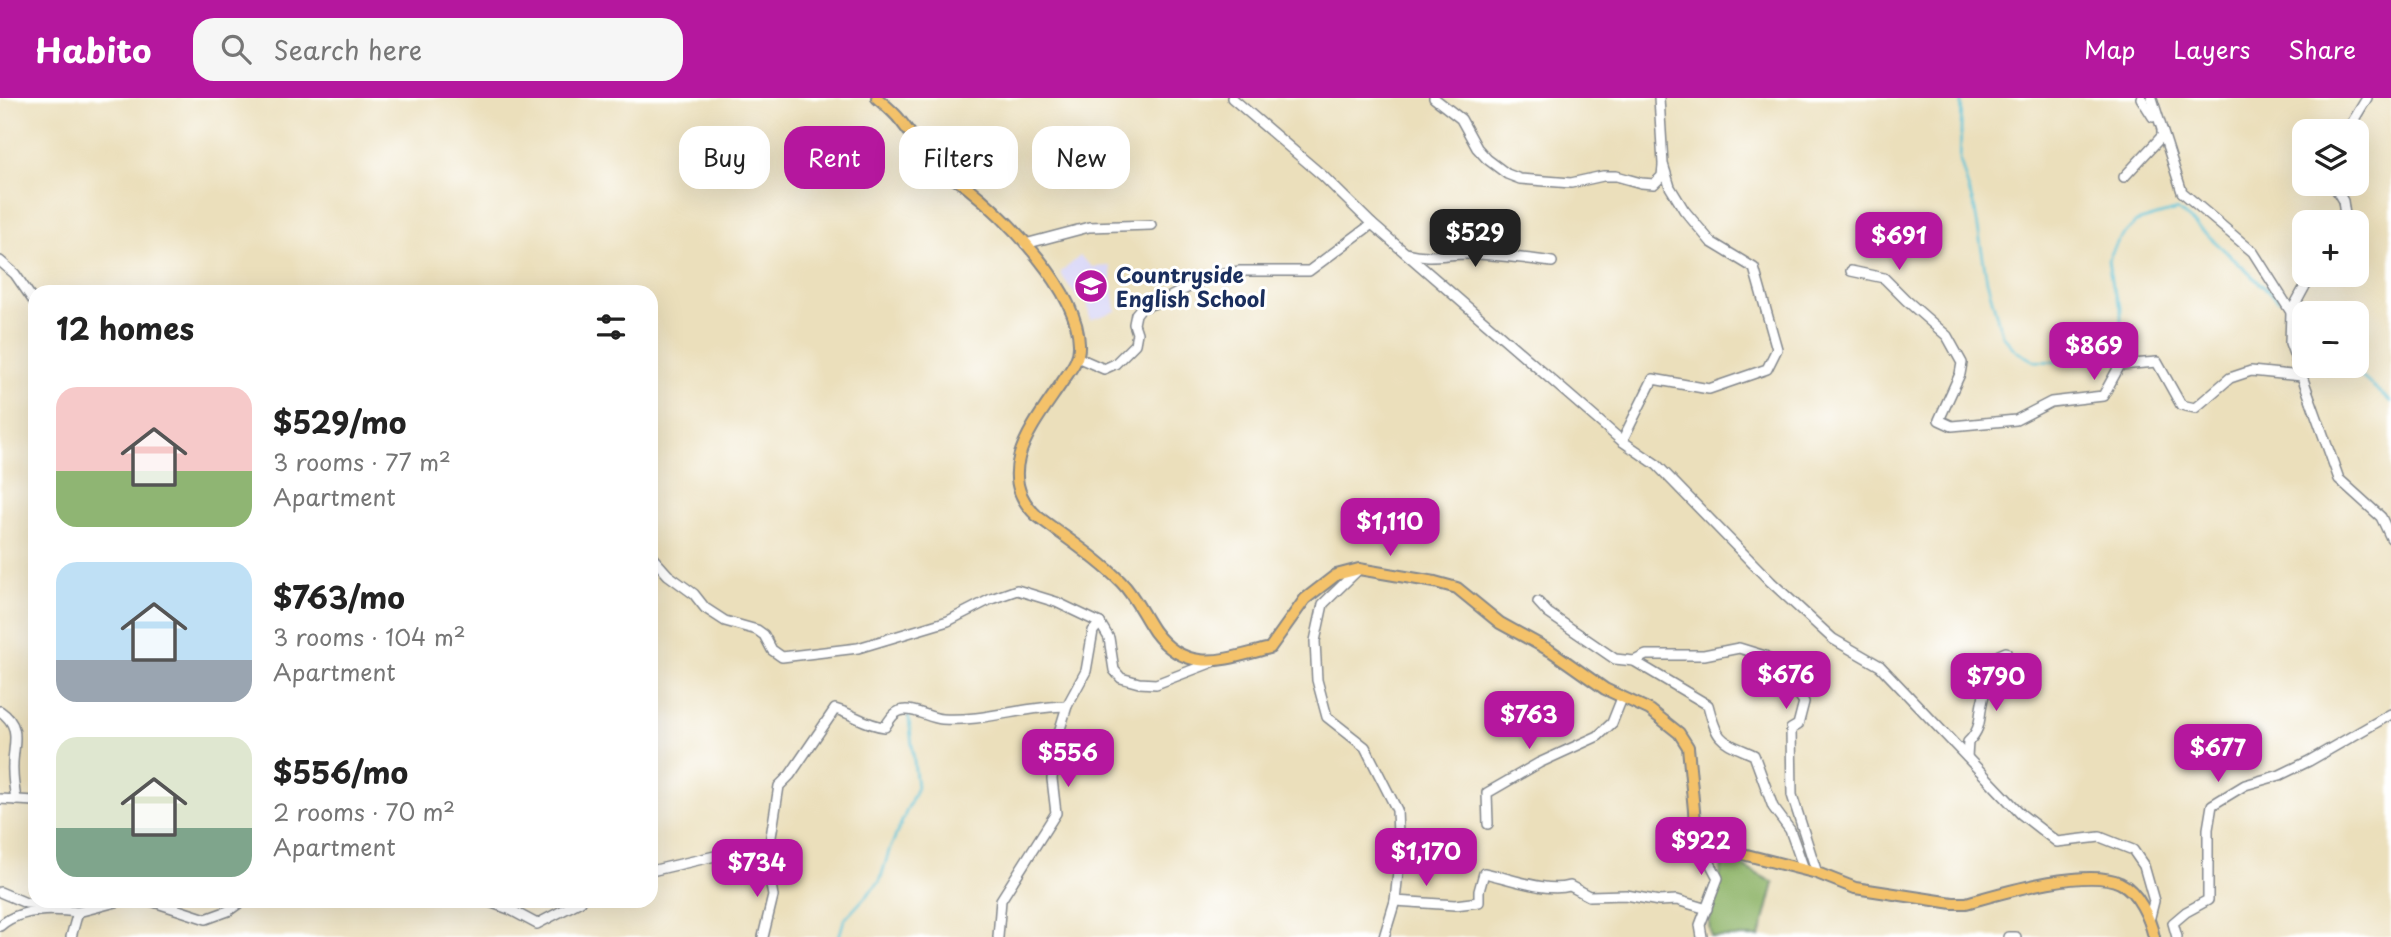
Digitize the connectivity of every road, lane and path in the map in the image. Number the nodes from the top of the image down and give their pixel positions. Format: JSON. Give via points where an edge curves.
{"nodes":[{"id":1,"x":877,"y":98,"type":"edge"},
{"id":2,"x":1232,"y":98,"type":"edge"},
{"id":3,"x":1434,"y":98,"type":"edge"},
{"id":4,"x":1658,"y":98,"type":"edge"},
{"id":5,"x":2141,"y":98,"type":"edge"},
{"id":6,"x":2152,"y":98,"type":"edge"},
{"id":7,"x":2367,"y":98,"type":"edge"},
{"id":8,"x":2354,"y":119,"type":"edge"},
{"id":9,"x":2163,"y":135,"type":"junction"},
{"id":10,"x":1663,"y":164,"type":"junction"},
{"id":11,"x":2124,"y":177,"type":"dead end"},
{"id":12,"x":1152,"y":225,"type":"dead end"},
{"id":13,"x":1372,"y":225,"type":"junction"},
{"id":14,"x":1026,"y":244,"type":"junction"},
{"id":15,"x":1405,"y":253,"type":"junction"},
{"id":16,"x":0,"y":261,"type":"edge"},
{"id":17,"x":1552,"y":262,"type":"dead end"},
{"id":18,"x":1851,"y":271,"type":"dead end"},
{"id":19,"x":2305,"y":287,"type":"edge"},
{"id":20,"x":28,"y":293,"type":"edge"},
{"id":21,"x":2291,"y":312,"type":"junction"},
{"id":22,"x":2292,"y":348,"type":"edge"},
{"id":23,"x":1079,"y":358,"type":"junction"},
{"id":24,"x":2292,"y":375,"type":"edge"},
{"id":25,"x":2303,"y":378,"type":"edge"},
{"id":26,"x":1622,"y":440,"type":"junction"},
{"id":27,"x":2391,"y":538,"type":"edge"},
{"id":28,"x":658,"y":564,"type":"edge"},
{"id":29,"x":1359,"y":569,"type":"junction"},
{"id":30,"x":1538,"y":602,"type":"dead end"},
{"id":31,"x":1100,"y":623,"type":"junction"},
{"id":32,"x":2006,"y":652,"type":"dead end"},
{"id":33,"x":1215,"y":661,"type":"junction"},
{"id":34,"x":1634,"y":662,"type":"junction"},
{"id":35,"x":1622,"y":698,"type":"junction"},
{"id":36,"x":1067,"y":706,"type":"junction"},
{"id":37,"x":0,"y":711,"type":"edge"},
{"id":38,"x":2391,"y":714,"type":"edge"},
{"id":39,"x":1967,"y":757,"type":"junction"},
{"id":40,"x":0,"y":799,"type":"edge"},
{"id":41,"x":16,"y":800,"type":"junction"},
{"id":42,"x":28,"y":801,"type":"edge"},
{"id":43,"x":1695,"y":821,"type":"junction"},
{"id":44,"x":1488,"y":824,"type":"dead end"},
{"id":45,"x":767,"y":862,"type":"junction"},
{"id":46,"x":658,"y":869,"type":"edge"},
{"id":47,"x":1804,"y":869,"type":"junction"},
{"id":48,"x":1817,"y":873,"type":"junction"},
{"id":49,"x":0,"y":892,"type":"edge"},
{"id":50,"x":1395,"y":901,"type":"junction"},
{"id":51,"x":28,"y":903,"type":"edge"},
{"id":52,"x":54,"y":908,"type":"edge"},
{"id":53,"x":93,"y":908,"type":"edge"},
{"id":54,"x":173,"y":908,"type":"edge"},
{"id":55,"x":232,"y":908,"type":"edge"},
{"id":56,"x":506,"y":908,"type":"edge"},
{"id":57,"x":568,"y":908,"type":"edge"},
{"id":58,"x":1707,"y":909,"type":"junction"},
{"id":59,"x":61,"y":912,"type":"junction"},
{"id":60,"x":78,"y":912,"type":"junction"},
{"id":61,"x":2149,"y":921,"type":"junction"},
{"id":62,"x":0,"y":926,"type":"edge"},
{"id":63,"x":71,"y":937,"type":"edge"},
{"id":64,"x":763,"y":937,"type":"edge"},
{"id":65,"x":998,"y":937,"type":"edge"},
{"id":66,"x":1384,"y":937,"type":"edge"},
{"id":67,"x":1702,"y":937,"type":"edge"},
{"id":68,"x":2008,"y":937,"type":"edge"},
{"id":69,"x":2016,"y":937,"type":"edge"},
{"id":70,"x":2154,"y":937,"type":"edge"},
{"id":71,"x":2177,"y":937,"type":"edge"}],
"edges":[{"from":1,"to":14,"type":"main road","via":[[934,164],[988,205]]},
{"from":2,"to":13,"type":"street","via":[[1324,176]]},
{"from":3,"to":10,"type":"street","via":[[1461,119],[1487,159],[1520,179],[1571,183],[1616,176],[1654,184],[1662,176]]},
{"from":4,"to":10,"type":"street"},
{"from":5,"to":9,"type":"street"},
{"from":6,"to":9,"type":"street"},
{"from":7,"to":8,"type":"street"},
{"from":9,"to":11,"type":"street"},
{"from":9,"to":21,"type":"street","via":[[2182,192],[2253,252]]},
{"from":10,"to":26,"type":"street","via":[[1676,199],[1711,242],[1754,268],[1777,349],[1767,369],[1709,389],[1653,379]]},
{"from":12,"to":14,"type":"street","via":[[1089,227]]},
{"from":13,"to":15,"type":"street"},
{"from":13,"to":23,"type":"street","via":[[1309,271],[1210,276],[1140,308],[1134,324],[1135,344],[1115,363],[1104,369]]},
{"from":14,"to":23,"type":"main road","via":[[1066,297],[1077,322]]},
{"from":15,"to":17,"type":"street","via":[[1438,258],[1497,255]]},
{"from":15,"to":26,"type":"street"},
{"from":16,"to":20,"type":"street"},
{"from":18,"to":24,"type":"street","via":[[1884,278],[1947,335],[1962,363],[1939,420],[1952,426],[2016,419],[2051,402],[2103,396],[2120,365],[2157,362],[2181,405],[2194,408],[2230,378],[2250,371]]},
{"from":19,"to":21,"type":"street"},
{"from":21,"to":22,"type":"street"},
{"from":23,"to":33,"type":"main road","via":[[1020,452],[1016,488],[1030,510],[1121,583],[1178,656]]},
{"from":25,"to":27,"type":"street","via":[[2339,479],[2381,517]]},
{"from":26,"to":39,"type":"street","via":[[1657,465],[1833,639],[1880,666]]},
{"from":28,"to":31,"type":"street","via":[[705,608],[725,621],[757,630],[782,657],[858,648],[948,621],[1017,590]]},
{"from":29,"to":33,"type":"main road","via":[[1336,575],[1316,589],[1270,648]]},
{"from":29,"to":35,"type":"main road","via":[[1457,588],[1500,623]]},
{"from":29,"to":50,"type":"street","via":[[1323,604],[1315,641],[1317,680],[1327,717],[1365,747],[1397,810]]},
{"from":30,"to":34,"type":"street","via":[[1615,659]]},
{"from":31,"to":33,"type":"street","via":[[1109,638],[1114,670],[1121,678],[1156,684]]},
{"from":31,"to":36,"type":"street","via":[[1093,631],[1086,671]]},
{"from":32,"to":39,"type":"street","via":[[1999,655],[1990,678],[1978,733],[1968,742]]},
{"from":34,"to":47,"type":"street","via":[[1708,705],[1721,741],[1754,755]]},
{"from":34,"to":48,"type":"street","via":[[1646,655],[1704,655],[1739,648],[1765,656],[1786,675],[1804,702],[1798,725],[1791,729],[1792,795]]},
{"from":35,"to":43,"type":"main road","via":[[1650,710],[1679,733],[1688,747]]},
{"from":35,"to":44,"type":"street","via":[[1612,723],[1598,736],[1487,793]]},
{"from":36,"to":45,"type":"street","via":[[941,719],[905,709],[893,714],[885,727],[835,709],[779,786]]},
{"from":36,"to":65,"type":"street","via":[[1052,779],[1056,813],[1001,900]]},
{"from":37,"to":41,"type":"street","via":[[11,719],[15,731],[12,771]]},
{"from":38,"to":71,"type":"street","via":[[2309,761],[2245,785],[2213,805],[2208,829],[2208,900],[2173,923]]},
{"from":39,"to":61,"type":"street","via":[[2021,814],[2057,842],[2100,837],[2133,850],[2144,866],[2154,901]]},
{"from":40,"to":41,"type":"street"},
{"from":41,"to":42,"type":"street"},
{"from":43,"to":47,"type":"main road","via":[[1727,850]]},
{"from":43,"to":58,"type":"street","via":[[1692,829],[1718,878]]},
{"from":45,"to":46,"type":"street","via":[[738,864],[715,856]]},
{"from":45,"to":64,"type":"street","via":[[773,896]]},
{"from":47,"to":48,"type":"main road"},
{"from":48,"to":61,"type":"main road","via":[[1855,888],[1953,903],[2038,884],[2100,878],[2121,883]]},
{"from":49,"to":51,"type":"street"},
{"from":50,"to":58,"type":"street","via":[[1479,902],[1484,873],[1548,888],[1570,886],[1589,896],[1626,895]]},
{"from":50,"to":66,"type":"street"},
{"from":52,"to":59,"type":"street"},
{"from":53,"to":60,"type":"street"},
{"from":54,"to":55,"type":"street","via":[[206,919]]},
{"from":56,"to":57,"type":"street","via":[[537,924]]},
{"from":58,"to":67,"type":"street","via":[[1700,925]]},
{"from":59,"to":60,"type":"street"},
{"from":59,"to":62,"type":"street","via":[[42,910]]},
{"from":60,"to":63,"type":"street"},
{"from":61,"to":70,"type":"main road"},
{"from":68,"to":69,"type":"street"}]}
